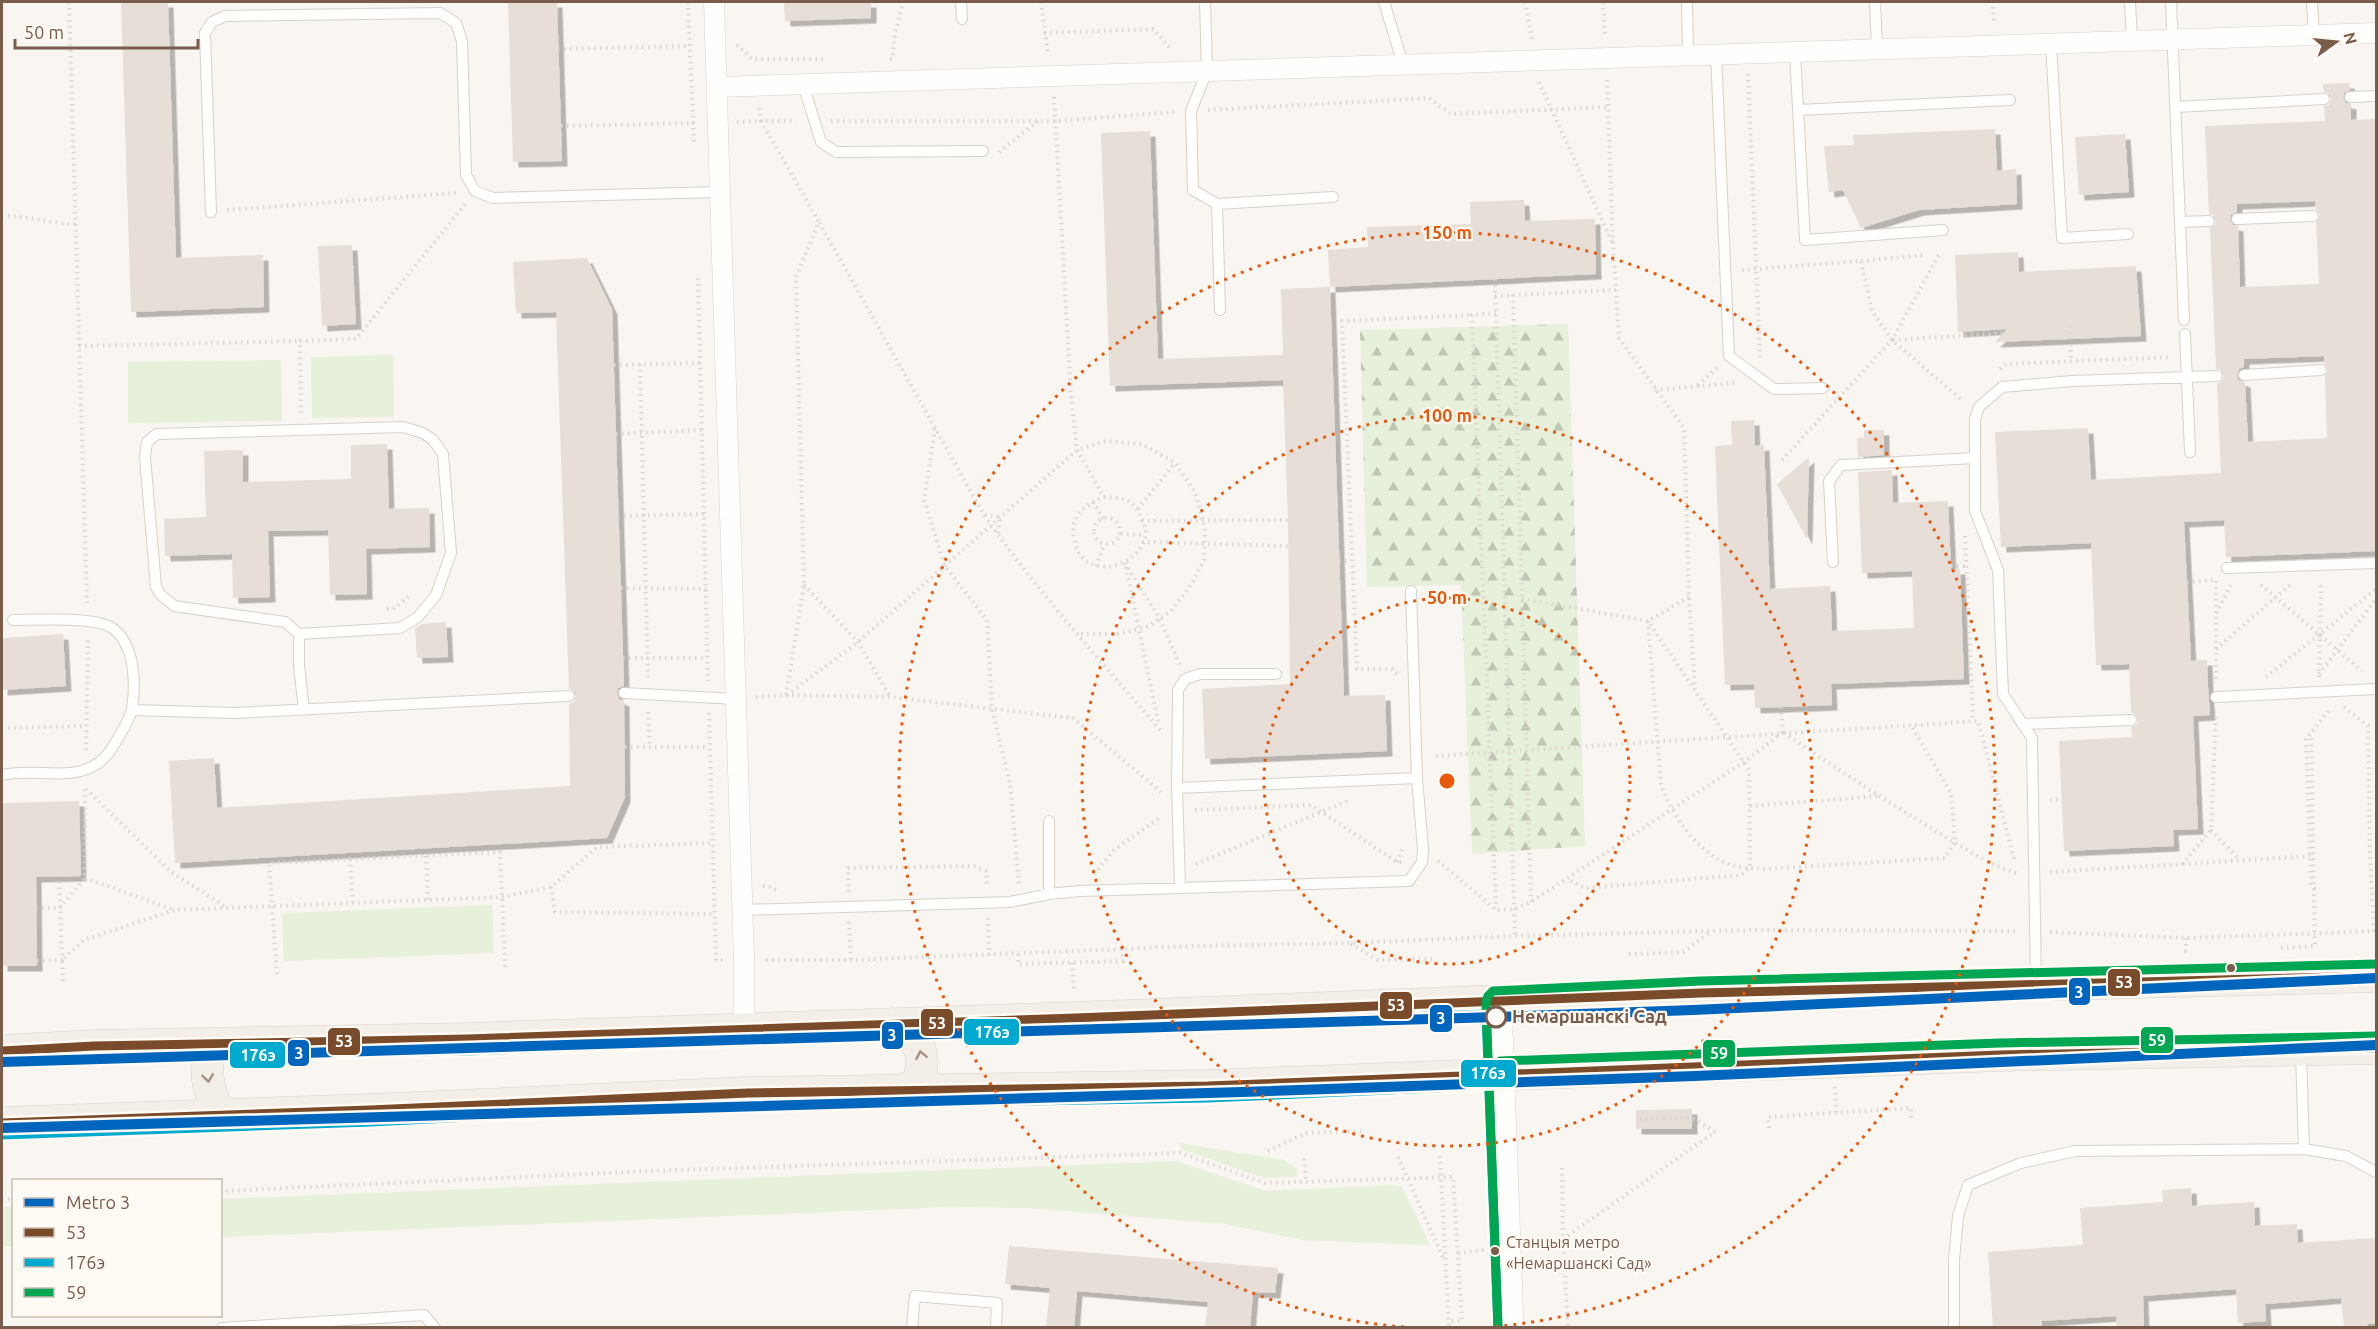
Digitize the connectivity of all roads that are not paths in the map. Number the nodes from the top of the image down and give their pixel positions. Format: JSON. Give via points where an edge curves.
{"nodes":[{"id":1,"x":714,"y":2,"type":"edge"},
{"id":2,"x":961,"y":2,"type":"edge"},
{"id":3,"x":1206,"y":2,"type":"edge"},
{"id":4,"x":1384,"y":2,"type":"edge"},
{"id":5,"x":1687,"y":2,"type":"edge"},
{"id":6,"x":1875,"y":2,"type":"edge"},
{"id":7,"x":2130,"y":2,"type":"edge"},
{"id":8,"x":2171,"y":2,"type":"edge"},
{"id":9,"x":2312,"y":2,"type":"edge"},
{"id":10,"x":962,"y":19,"type":"dead end"},
{"id":11,"x":2376,"y":33,"type":"edge"},
{"id":12,"x":2314,"y":35,"type":"junction"},
{"id":13,"x":2173,"y":39,"type":"junction"},
{"id":14,"x":2132,"y":41,"type":"junction"},
{"id":15,"x":2051,"y":43,"type":"junction"},
{"id":16,"x":1877,"y":49,"type":"junction"},
{"id":17,"x":1795,"y":52,"type":"junction"},
{"id":18,"x":1716,"y":54,"type":"junction"},
{"id":19,"x":1688,"y":55,"type":"junction"},
{"id":20,"x":1402,"y":64,"type":"junction"},
{"id":21,"x":1199,"y":71,"type":"junction"},
{"id":22,"x":803,"y":84,"type":"junction"},
{"id":23,"x":717,"y":87,"type":"junction"},
{"id":24,"x":2376,"y":96,"type":"edge"},
{"id":25,"x":2350,"y":97,"type":"dead end"},
{"id":26,"x":2324,"y":99,"type":"dead end"},
{"id":27,"x":2010,"y":100,"type":"dead end"},
{"id":28,"x":2176,"y":107,"type":"junction"},
{"id":29,"x":1798,"y":110,"type":"junction"},
{"id":30,"x":983,"y":151,"type":"dead end"},
{"id":31,"x":720,"y":192,"type":"junction"},
{"id":32,"x":1333,"y":197,"type":"dead end"},
{"id":33,"x":1217,"y":204,"type":"junction"},
{"id":34,"x":211,"y":212,"type":"road end"},
{"id":35,"x":2313,"y":216,"type":"dead end"},
{"id":36,"x":2237,"y":219,"type":"dead end"},
{"id":37,"x":2210,"y":221,"type":"dead end"},
{"id":38,"x":2180,"y":222,"type":"junction"},
{"id":39,"x":1943,"y":230,"type":"dead end"},
{"id":40,"x":2128,"y":234,"type":"dead end"},
{"id":41,"x":1220,"y":310,"type":"dead end"},
{"id":42,"x":2184,"y":320,"type":"dead end"},
{"id":43,"x":2185,"y":334,"type":"dead end"},
{"id":44,"x":2321,"y":370,"type":"dead end"},
{"id":45,"x":2244,"y":375,"type":"dead end"},
{"id":46,"x":2186,"y":376,"type":"junction"},
{"id":47,"x":2217,"y":376,"type":"dead end"},
{"id":48,"x":1823,"y":388,"type":"dead end"},
{"id":49,"x":2190,"y":452,"type":"dead end"},
{"id":50,"x":1975,"y":458,"type":"junction"},
{"id":51,"x":1833,"y":562,"type":"dead end"},
{"id":52,"x":2376,"y":563,"type":"edge"},
{"id":53,"x":2227,"y":568,"type":"dead end"},
{"id":54,"x":1411,"y":591,"type":"dead end"},
{"id":55,"x":13,"y":620,"type":"dead end"},
{"id":56,"x":299,"y":634,"type":"junction"},
{"id":57,"x":1276,"y":674,"type":"dead end"},
{"id":58,"x":2376,"y":689,"type":"edge"},
{"id":59,"x":624,"y":693,"type":"dead end"},
{"id":60,"x":569,"y":696,"type":"dead end"},
{"id":61,"x":2216,"y":697,"type":"road end"},
{"id":62,"x":736,"y":699,"type":"junction"},
{"id":63,"x":132,"y":710,"type":"junction"},
{"id":64,"x":304,"y":710,"type":"junction"},
{"id":65,"x":2131,"y":720,"type":"dead end"},
{"id":66,"x":2022,"y":724,"type":"junction"},
{"id":67,"x":2,"y":775,"type":"edge"},
{"id":68,"x":1417,"y":778,"type":"junction"},
{"id":69,"x":1177,"y":788,"type":"junction"},
{"id":70,"x":1048,"y":820,"type":"dead end"},
{"id":71,"x":1179,"y":886,"type":"junction"},
{"id":72,"x":1049,"y":894,"type":"junction"},
{"id":73,"x":742,"y":910,"type":"junction"},
{"id":74,"x":2376,"y":976,"type":"edge"},
{"id":75,"x":2036,"y":984,"type":"junction"},
{"id":76,"x":1498,"y":1002,"type":"junction"},
{"id":77,"x":893,"y":1024,"type":"junction"},
{"id":78,"x":744,"y":1029,"type":"junction"},
{"id":79,"x":221,"y":1045,"type":"junction"},
{"id":80,"x":2376,"y":1048,"type":"edge"},
{"id":81,"x":2,"y":1051,"type":"edge"},
{"id":82,"x":2301,"y":1051,"type":"junction"},
{"id":83,"x":1500,"y":1073,"type":"junction"},
{"id":84,"x":904,"y":1091,"type":"junction"},
{"id":85,"x":220,"y":1116,"type":"junction"},
{"id":86,"x":2,"y":1123,"type":"edge"},
{"id":87,"x":2304,"y":1149,"type":"junction"},
{"id":88,"x":2376,"y":1172,"type":"edge"},
{"id":89,"x":222,"y":1328,"type":"edge"},
{"id":90,"x":435,"y":1328,"type":"edge"},
{"id":91,"x":912,"y":1328,"type":"edge"},
{"id":92,"x":996,"y":1328,"type":"edge"},
{"id":93,"x":1510,"y":1328,"type":"edge"},
{"id":94,"x":1954,"y":1328,"type":"edge"}],
"edges":[{"from":1,"to":23,"type":"street"},
{"from":2,"to":10,"type":"lane"},
{"from":3,"to":21,"type":"lane"},
{"from":4,"to":20,"type":"lane"},
{"from":5,"to":19,"type":"lane"},
{"from":6,"to":16,"type":"lane"},
{"from":7,"to":14,"type":"lane"},
{"from":8,"to":13,"type":"lane"},
{"from":9,"to":12,"type":"lane"},
{"from":11,"to":12,"type":"street"},
{"from":12,"to":13,"type":"street"},
{"from":13,"to":14,"type":"street"},
{"from":13,"to":28,"type":"lane"},
{"from":14,"to":15,"type":"street"},
{"from":15,"to":16,"type":"street"},
{"from":15,"to":40,"type":"lane","via":[[2062,238]]},
{"from":16,"to":17,"type":"street"},
{"from":17,"to":18,"type":"street"},
{"from":17,"to":29,"type":"lane"},
{"from":18,"to":19,"type":"street"},
{"from":18,"to":48,"type":"lane","via":[[1730,356],[1774,389]]},
{"from":19,"to":20,"type":"street"},
{"from":20,"to":21,"type":"street"},
{"from":21,"to":22,"type":"street"},
{"from":21,"to":33,"type":"lane","via":[[1191,111],[1192,190]]},
{"from":22,"to":23,"type":"street"},
{"from":22,"to":30,"type":"lane","via":[[821,142],[836,152]]},
{"from":23,"to":31,"type":"street"},
{"from":24,"to":25,"type":"lane"},
{"from":26,"to":28,"type":"lane"},
{"from":27,"to":29,"type":"lane"},
{"from":28,"to":38,"type":"lane"},
{"from":29,"to":39,"type":"lane","via":[[1805,240]]},
{"from":31,"to":34,"type":"lane","via":[[494,198],[475,191],[466,175],[462,41],[456,23],[440,13],[225,16],[212,22],[205,33]]},
{"from":31,"to":62,"type":"street"},
{"from":32,"to":33,"type":"lane"},
{"from":33,"to":41,"type":"lane"},
{"from":35,"to":36,"type":"lane"},
{"from":37,"to":38,"type":"lane"},
{"from":38,"to":42,"type":"lane"},
{"from":43,"to":46,"type":"lane"},
{"from":44,"to":45,"type":"lane"},
{"from":46,"to":47,"type":"lane"},
{"from":46,"to":49,"type":"lane"},
{"from":46,"to":50,"type":"lane","via":[[2002,387],[1979,407],[1975,419]]},
{"from":50,"to":51,"type":"lane","via":[[1841,465],[1829,481]]},
{"from":50,"to":66,"type":"lane","via":[[1975,511],[1998,570],[2003,694]]},
{"from":52,"to":53,"type":"lane"},
{"from":54,"to":68,"type":"lane"},
{"from":55,"to":63,"type":"lane","via":[[88,621],[111,627],[124,642],[133,663]]},
{"from":56,"to":56,"type":"lane","via":[[400,628],[418,617],[436,595],[451,553],[443,454],[423,433],[403,427],[157,434],[147,442],[145,457],[156,587],[160,594],[174,606],[285,622]]},
{"from":56,"to":64,"type":"lane"},
{"from":57,"to":69,"type":"lane","via":[[1200,674],[1185,679],[1178,690]]},
{"from":58,"to":61,"type":"lane"},
{"from":59,"to":62,"type":"lane"},
{"from":60,"to":64,"type":"lane"},
{"from":62,"to":73,"type":"street"},
{"from":63,"to":64,"type":"lane"},
{"from":63,"to":67,"type":"lane","via":[[103,759],[86,770],[15,771]]},
{"from":65,"to":66,"type":"lane"},
{"from":66,"to":75,"type":"lane","via":[[2032,738]]},
{"from":68,"to":69,"type":"lane"},
{"from":68,"to":71,"type":"lane","via":[[1422,862],[1409,881]]},
{"from":69,"to":71,"type":"lane"},
{"from":70,"to":72,"type":"lane"},
{"from":71,"to":72,"type":"lane"},
{"from":72,"to":73,"type":"lane","via":[[1010,902],[848,902]]},
{"from":73,"to":78,"type":"street"},
{"from":74,"to":75,"type":"main road"},
{"from":75,"to":76,"type":"main road"},
{"from":76,"to":77,"type":"main road"},
{"from":76,"to":83,"type":"main road"},
{"from":77,"to":78,"type":"main road"},
{"from":84,"to":77,"type":"main road","one_way":true,"via":[[919,1082],[922,1056],[914,1038]]},
{"from":78,"to":79,"type":"main road"},
{"from":79,"to":81,"type":"main road"},
{"from":79,"to":85,"type":"main road","one_way":true,"via":[[208,1055],[206,1074]]},
{"from":80,"to":82,"type":"main road"},
{"from":82,"to":83,"type":"main road","via":[[2000,1055]]},
{"from":82,"to":87,"type":"lane"},
{"from":83,"to":84,"type":"main road","via":[[1208,1086]]},
{"from":83,"to":93,"type":"main road"},
{"from":84,"to":85,"type":"main road","via":[[674,1095]]},
{"from":85,"to":86,"type":"main road"},
{"from":87,"to":88,"type":"lane","via":[[2346,1156]]},
{"from":87,"to":94,"type":"lane","via":[[2075,1150],[2021,1163],[1968,1185],[1958,1216]]},
{"from":89,"to":90,"type":"lane","via":[[424,1315]]},
{"from":91,"to":92,"type":"lane","via":[[915,1296],[997,1303]]}]}
